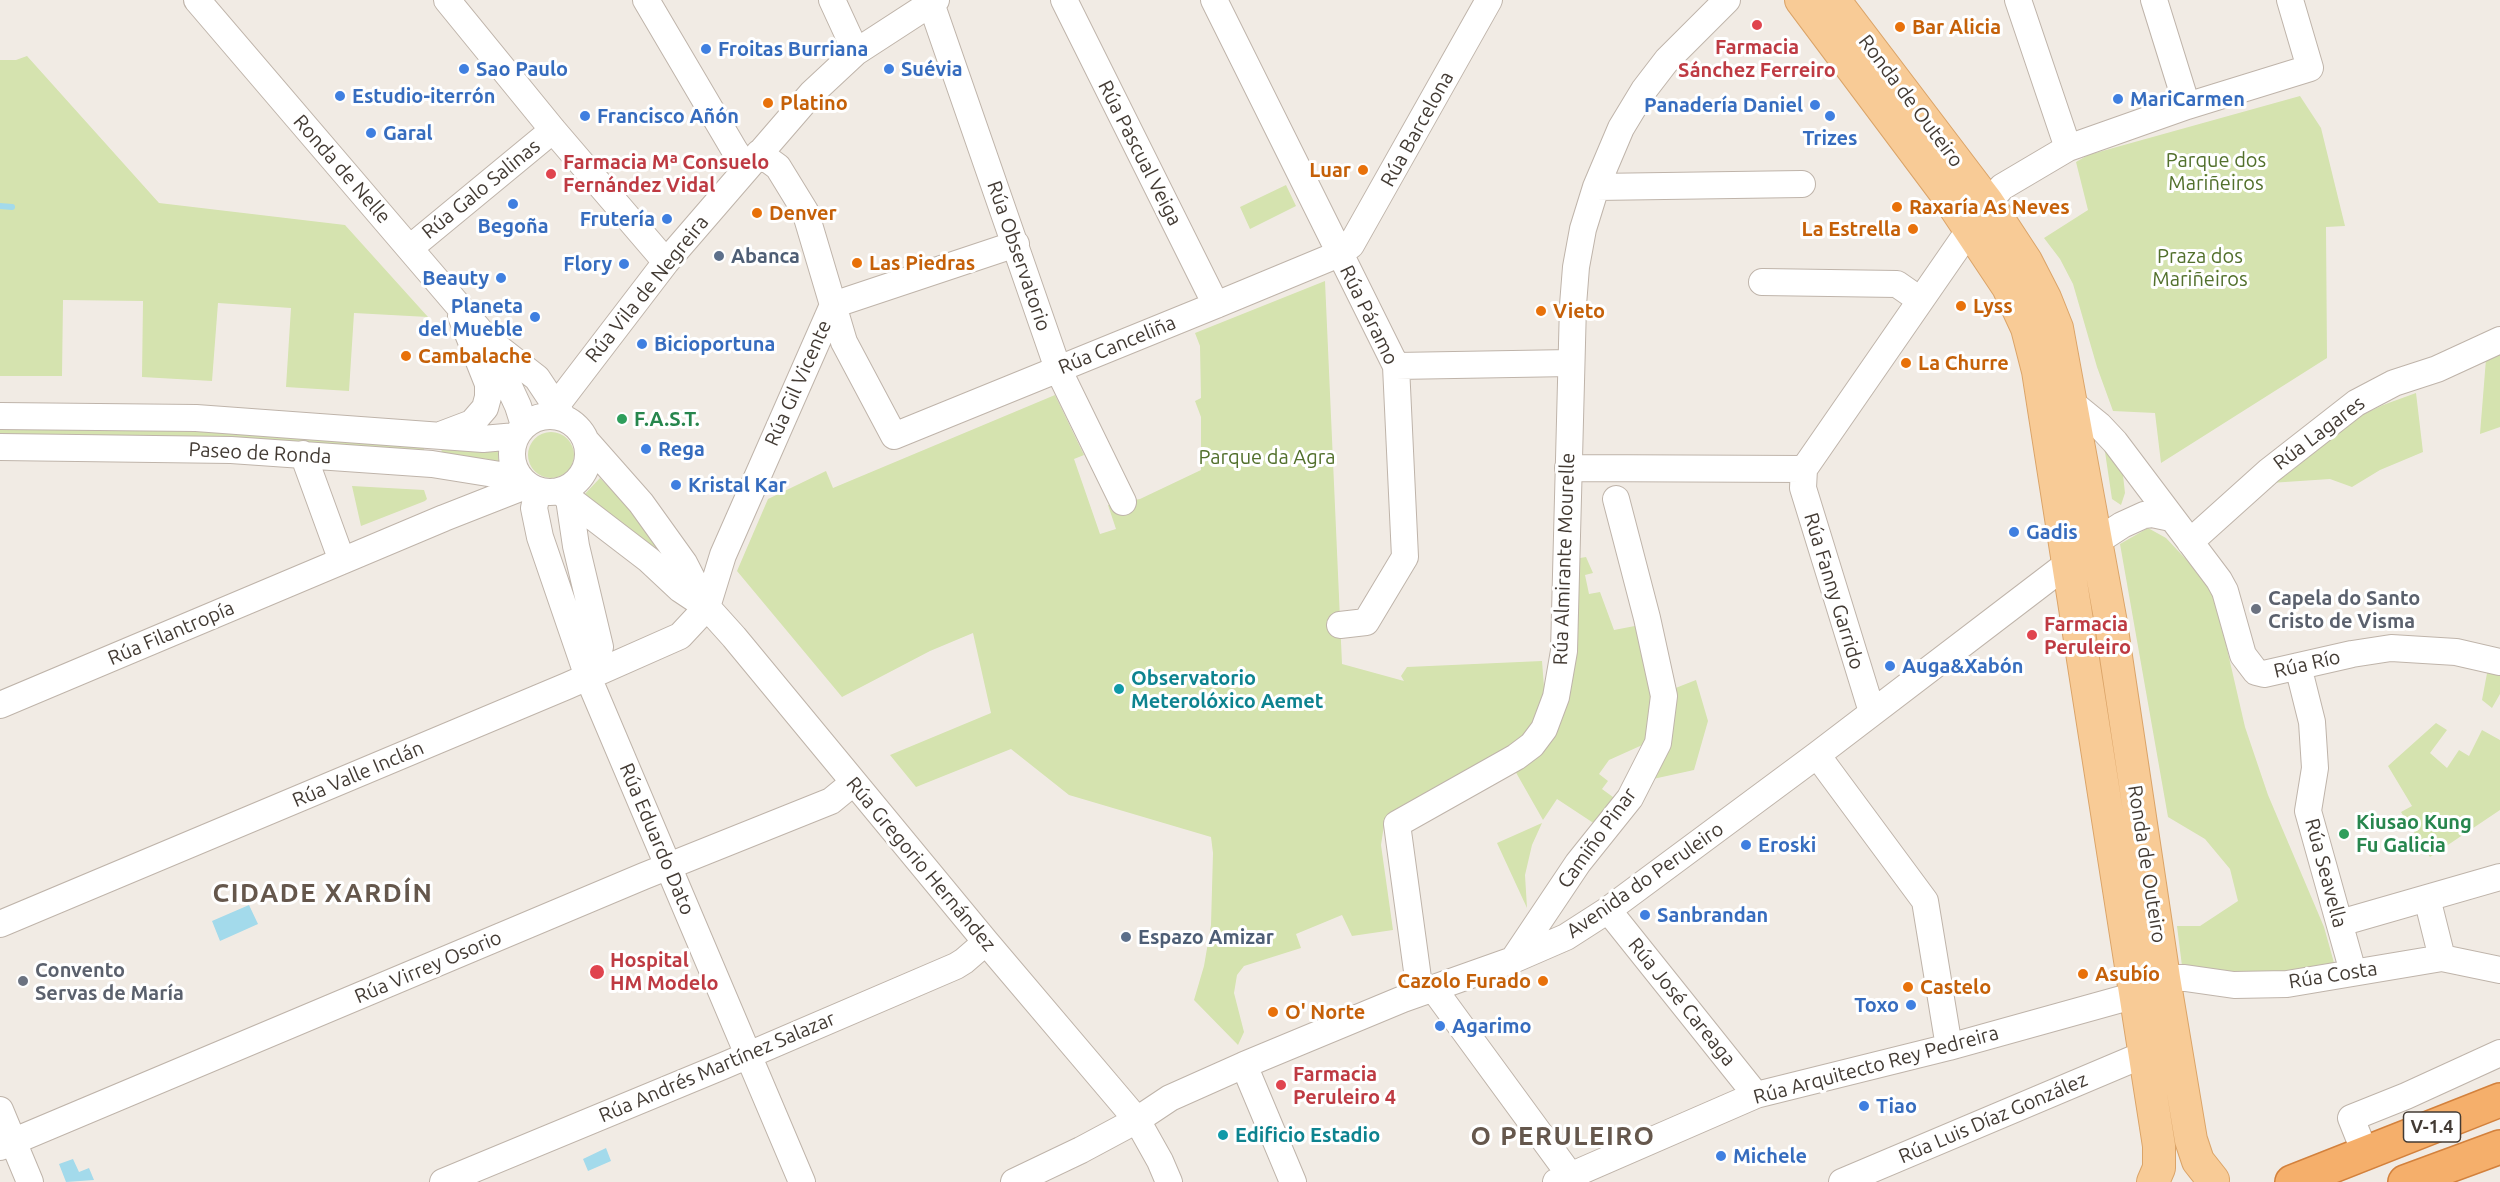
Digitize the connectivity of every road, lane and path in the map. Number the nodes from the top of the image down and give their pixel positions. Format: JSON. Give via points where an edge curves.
{"nodes":[{"id":1,"x":198,"y":0,"type":"edge"},
{"id":2,"x":447,"y":0,"type":"edge"},
{"id":3,"x":646,"y":0,"type":"edge"},
{"id":4,"x":832,"y":0,"type":"edge"},
{"id":5,"x":1064,"y":0,"type":"edge"},
{"id":6,"x":1214,"y":0,"type":"edge"},
{"id":7,"x":1489,"y":0,"type":"edge"},
{"id":8,"x":1727,"y":0,"type":"edge"},
{"id":9,"x":1800,"y":0,"type":"edge"},
{"id":10,"x":1834,"y":0,"type":"edge"},
{"id":11,"x":2018,"y":0,"type":"edge"},
{"id":12,"x":2154,"y":0,"type":"edge"},
{"id":13,"x":2290,"y":0,"type":"edge"},
{"id":14,"x":933,"y":2,"type":"edge"},
{"id":15,"x":856,"y":52,"type":"junction"},
{"id":16,"x":2187,"y":106,"type":"junction"},
{"id":17,"x":553,"y":130,"type":"junction"},
{"id":18,"x":2068,"y":148,"type":"junction"},
{"id":19,"x":753,"y":160,"type":"junction"},
{"id":20,"x":1802,"y":184,"type":"dead end"},
{"id":21,"x":1596,"y":187,"type":"junction"},
{"id":22,"x":1988,"y":202,"type":"junction"},
{"id":23,"x":1970,"y":231,"type":"junction"},
{"id":24,"x":1016,"y":244,"type":"junction"},
{"id":25,"x":410,"y":248,"type":"junction"},
{"id":26,"x":1339,"y":254,"type":"junction"},
{"id":27,"x":666,"y":262,"type":"junction"},
{"id":28,"x":1762,"y":282,"type":"dead end"},
{"id":29,"x":1920,"y":300,"type":"junction"},
{"id":30,"x":456,"y":302,"type":"junction"},
{"id":31,"x":833,"y":305,"type":"junction"},
{"id":32,"x":1216,"y":305,"type":"junction"},
{"id":33,"x":488,"y":339,"type":"junction"},
{"id":34,"x":2500,"y":340,"type":"edge"},
{"id":35,"x":1571,"y":363,"type":"junction"},
{"id":36,"x":1396,"y":366,"type":"junction"},
{"id":37,"x":1058,"y":369,"type":"junction"},
{"id":38,"x":537,"y":378,"type":"junction"},
{"id":39,"x":573,"y":381,"type":"junction"},
{"id":40,"x":2072,"y":403,"type":"junction"},
{"id":41,"x":556,"y":413,"type":"junction"},
{"id":42,"x":0,"y":416,"type":"edge"},
{"id":43,"x":520,"y":431,"type":"junction"},
{"id":44,"x":434,"y":436,"type":"junction"},
{"id":45,"x":588,"y":443,"type":"junction"},
{"id":46,"x":0,"y":447,"type":"edge"},
{"id":47,"x":303,"y":454,"type":"junction"},
{"id":48,"x":2134,"y":465,"type":"junction"},
{"id":49,"x":1568,"y":468,"type":"junction"},
{"id":50,"x":1804,"y":469,"type":"junction"},
{"id":51,"x":543,"y":489,"type":"junction"},
{"id":52,"x":1617,"y":499,"type":"dead end"},
{"id":53,"x":1123,"y":502,"type":"dead end"},
{"id":54,"x":2171,"y":518,"type":"junction"},
{"id":55,"x":2122,"y":525,"type":"junction"},
{"id":56,"x":2190,"y":542,"type":"junction"},
{"id":57,"x":2096,"y":543,"type":"junction"},
{"id":58,"x":342,"y":561,"type":"junction"},
{"id":59,"x":2069,"y":564,"type":"junction"},
{"id":60,"x":707,"y":607,"type":"junction"},
{"id":61,"x":1340,"y":625,"type":"dead end"},
{"id":62,"x":2500,"y":662,"type":"edge"},
{"id":63,"x":2298,"y":666,"type":"junction"},
{"id":64,"x":588,"y":677,"type":"junction"},
{"id":65,"x":0,"y":705,"type":"edge"},
{"id":66,"x":1872,"y":712,"type":"junction"},
{"id":67,"x":1817,"y":755,"type":"junction"},
{"id":68,"x":853,"y":783,"type":"junction"},
{"id":69,"x":668,"y":867,"type":"junction"},
{"id":70,"x":2500,"y":877,"type":"edge"},
{"id":71,"x":2427,"y":898,"type":"junction"},
{"id":72,"x":1608,"y":910,"type":"junction"},
{"id":73,"x":2340,"y":923,"type":"junction"},
{"id":74,"x":0,"y":924,"type":"edge"},
{"id":75,"x":986,"y":942,"type":"junction"},
{"id":76,"x":2442,"y":958,"type":"junction"},
{"id":77,"x":1513,"y":960,"type":"junction"},
{"id":78,"x":2500,"y":970,"type":"edge"},
{"id":79,"x":2353,"y":972,"type":"junction"},
{"id":80,"x":2164,"y":978,"type":"junction"},
{"id":81,"x":1427,"y":990,"type":"junction"},
{"id":82,"x":2136,"y":995,"type":"junction"},
{"id":83,"x":1949,"y":1047,"type":"junction"},
{"id":84,"x":2500,"y":1053,"type":"edge"},
{"id":85,"x":2145,"y":1054,"type":"junction"},
{"id":86,"x":749,"y":1055,"type":"junction"},
{"id":87,"x":1244,"y":1065,"type":"junction"},
{"id":88,"x":1756,"y":1095,"type":"junction"},
{"id":89,"x":2500,"y":1100,"type":"edge"},
{"id":90,"x":0,"y":1110,"type":"edge"},
{"id":91,"x":1137,"y":1120,"type":"junction"},
{"id":92,"x":6,"y":1144,"type":"edge"},
{"id":93,"x":2500,"y":1147,"type":"edge"},
{"id":94,"x":2365,"y":1153,"type":"junction"},
{"id":95,"x":1023,"y":1180,"type":"edge"},
{"id":96,"x":1567,"y":1180,"type":"edge"},
{"id":97,"x":2216,"y":1181,"type":"edge"},
{"id":98,"x":30,"y":1182,"type":"edge"},
{"id":99,"x":443,"y":1182,"type":"edge"},
{"id":100,"x":802,"y":1182,"type":"edge"},
{"id":101,"x":1169,"y":1182,"type":"edge"},
{"id":102,"x":1293,"y":1182,"type":"edge"},
{"id":103,"x":1842,"y":1182,"type":"edge"},
{"id":104,"x":2153,"y":1182,"type":"edge"},
{"id":105,"x":2164,"y":1182,"type":"edge"},
{"id":106,"x":2292,"y":1182,"type":"edge"},
{"id":107,"x":2405,"y":1182,"type":"edge"}],
"edges":[{"from":1,"to":25,"type":"street","name":"Ronda de Nelle"},
{"from":2,"to":17,"type":"street"},
{"from":3,"to":19,"type":"street","via":[[735,151]]},
{"from":4,"to":15,"type":"street"},
{"from":5,"to":32,"type":"street","name":"Rúa Pascual Veiga"},
{"from":6,"to":26,"type":"street","name":"Rúa Páramo"},
{"from":7,"to":26,"type":"street","name":"Rúa Barcelona","via":[[1352,245]]},
{"from":8,"to":21,"type":"street","name":"Rúa Almirante Mourelle","via":[[1667,60],[1644,90],[1621,128]]},
{"from":9,"to":23,"type":"main road","name":"Ronda de Outeiro"},
{"from":10,"to":22,"type":"main road","name":"Ronda de Outeiro"},
{"from":11,"to":18,"type":"street"},
{"from":12,"to":16,"type":"street"},
{"from":13,"to":16,"type":"street","via":[[2310,68]]},
{"from":14,"to":15,"type":"street","name":"Rúa Vila de Negreira"},
{"from":14,"to":24,"type":"street","name":"Rúa Observatorio"},
{"from":15,"to":19,"type":"street","name":"Rúa Vila de Negreira","via":[[812,93]]},
{"from":16,"to":18,"type":"street"},
{"from":17,"to":25,"type":"street","name":"Rúa Galo Salinas"},
{"from":17,"to":27,"type":"street"},
{"from":18,"to":22,"type":"street","via":[[2002,187]]},
{"from":19,"to":27,"type":"street","name":"Rúa Vila de Negreira"},
{"from":19,"to":31,"type":"street","via":[[777,168],[805,211]]},
{"from":20,"to":21,"type":"street"},
{"from":21,"to":35,"type":"street","name":"Rúa Almirante Mourelle","via":[[1576,267]]},
{"from":22,"to":23,"type":"street"},
{"from":22,"to":40,"type":"main road","name":"Ronda de Outeiro","via":[[2045,298],[2057,328]]},
{"from":23,"to":29,"type":"street"},
{"from":23,"to":59,"type":"main road","name":"Ronda de Outeiro","via":[[2008,287],[2027,328],[2038,371]]},
{"from":24,"to":31,"type":"street","name":"Rúa Gil Vicente"},
{"from":24,"to":37,"type":"street","name":"Rúa Observatorio"},
{"from":25,"to":30,"type":"street","name":"Ronda de Nelle"},
{"from":26,"to":32,"type":"street","name":"Rúa Canceliña"},
{"from":26,"to":36,"type":"street","name":"Rúa Páramo"},
{"from":27,"to":39,"type":"street","name":"Rúa Vila de Negreira"},
{"from":28,"to":29,"type":"street","via":[[1897,284]]},
{"from":29,"to":50,"type":"street"},
{"from":30,"to":33,"type":"street","name":"Ronda de Nelle"},
{"from":30,"to":44,"type":"street","name":"Paseo de Ronda","via":[[485,376],[488,397],[485,408],[472,423]]},
{"from":31,"to":37,"type":"street","name":"Rúa Canceliña","via":[[844,342],[894,436]]},
{"from":31,"to":60,"type":"street","name":"Rúa Gil Vicente","via":[[723,555]]},
{"from":32,"to":37,"type":"street","name":"Rúa Canceliña"},
{"from":33,"to":38,"type":"street","name":"Ronda de Nelle"},
{"from":33,"to":43,"type":"street","name":"Ronda de Nelle","via":[[518,405]]},
{"from":34,"to":56,"type":"street","name":"Rúa Lagares","via":[[2437,369],[2394,383],[2356,403],[2269,471]]},
{"from":35,"to":36,"type":"street"},
{"from":35,"to":49,"type":"street","name":"Rúa Almirante Mourelle"},
{"from":36,"to":61,"type":"street","name":"Rúa Páramo","via":[[1405,556],[1366,622]]},
{"from":37,"to":53,"type":"street","name":"Rúa Observatorio"},
{"from":38,"to":39,"type":"street","via":[[559,383]]},
{"from":38,"to":41,"type":"street","name":"Ronda de Nelle"},
{"from":39,"to":41,"type":"street","name":"Rúa Vila de Negreira"},
{"from":40,"to":48,"type":"street","name":"Rúa Río","via":[[2099,425]]},
{"from":40,"to":57,"type":"main road","name":"Ronda de Outeiro"},
{"from":41,"to":43,"type":"street","via":[[532,419]]},
{"from":41,"to":45,"type":"street","via":[[574,423]]},
{"from":42,"to":44,"type":"street","name":"Paseo de Ronda","via":[[196,418]]},
{"from":43,"to":44,"type":"street","name":"Paseo de Ronda","via":[[483,440]]},
{"from":43,"to":51,"type":"street","via":[[512,457]]},
{"from":45,"to":51,"type":"street","via":[[587,467],[581,478],[571,486]]},
{"from":45,"to":60,"type":"street","name":"Rúa Gregorio Hernández","via":[[647,512],[684,563]]},
{"from":46,"to":47,"type":"street","name":"Paseo de Ronda","via":[[144,447]]},
{"from":47,"to":51,"type":"street","name":"Paseo de Ronda","via":[[432,464]]},
{"from":47,"to":58,"type":"street"},
{"from":48,"to":54,"type":"street","name":"Rúa Río"},
{"from":48,"to":55,"type":"street","via":[[2131,507]]},
{"from":49,"to":50,"type":"street"},
{"from":49,"to":81,"type":"street","name":"Rúa Almirante Mourelle","via":[[1564,651],[1556,697],[1544,729],[1516,757],[1397,824]]},
{"from":50,"to":66,"type":"street","name":"Rúa Fanny Garrido","via":[[1803,488]]},
{"from":51,"to":58,"type":"street","name":"Rúa Filantropía"},
{"from":51,"to":60,"type":"street","name":"Rúa Gregorio Hernández","via":[[650,560],[680,589]]},
{"from":51,"to":64,"type":"street","name":"Rúa Eduardo Dato","via":[[534,508],[540,537]]},
{"from":51,"to":64,"type":"street","via":[[576,546],[600,647]]},
{"from":52,"to":77,"type":"street","name":"Camiño Pinar","via":[[1664,696],[1658,742],[1630,798],[1578,863]]},
{"from":54,"to":55,"type":"street","via":[[2144,515]]},
{"from":54,"to":56,"type":"street","name":"Rúa Río"},
{"from":55,"to":57,"type":"street"},
{"from":56,"to":63,"type":"street","name":"Rúa Río","via":[[2219,580],[2250,667],[2264,674]]},
{"from":57,"to":59,"type":"street"},
{"from":57,"to":80,"type":"main road","name":"Ronda de Outeiro"},
{"from":58,"to":65,"type":"street","name":"Rúa Filantropía"},
{"from":59,"to":66,"type":"street","name":"Avenida do Peruleiro"},
{"from":59,"to":82,"type":"main road","name":"Ronda de Outeiro"},
{"from":60,"to":64,"type":"street","name":"Rúa Valle Inclán","via":[[680,636]]},
{"from":60,"to":68,"type":"street","name":"Rúa Gregorio Hernández"},
{"from":62,"to":63,"type":"street","name":"Rúa Río","via":[[2456,652],[2391,648]]},
{"from":63,"to":73,"type":"street","name":"Rúa Seavella","via":[[2312,722],[2315,768],[2308,811]]},
{"from":64,"to":69,"type":"street","name":"Rúa Eduardo Dato"},
{"from":64,"to":74,"type":"street","name":"Rúa Valle Inclán"},
{"from":66,"to":67,"type":"street","name":"Avenida do Peruleiro"},
{"from":67,"to":72,"type":"street","name":"Avenida do Peruleiro"},
{"from":67,"to":83,"type":"street","via":[[1925,901]]},
{"from":68,"to":69,"type":"street","name":"Rúa Virrey Osorio","via":[[831,801]]},
{"from":68,"to":75,"type":"street","name":"Rúa Gregorio Hernández"},
{"from":69,"to":86,"type":"street","name":"Rúa Eduardo Dato"},
{"from":69,"to":92,"type":"street","name":"Rúa Virrey Osorio"},
{"from":70,"to":71,"type":"street"},
{"from":71,"to":73,"type":"street"},
{"from":71,"to":76,"type":"street"},
{"from":72,"to":77,"type":"street","name":"Avenida do Peruleiro","via":[[1566,937]]},
{"from":72,"to":88,"type":"street","name":"Rúa José Careaga"},
{"from":73,"to":79,"type":"street","name":"Rúa Seavella"},
{"from":75,"to":86,"type":"street","name":"Rúa Andrés Martínez Salazar","via":[[956,966]]},
{"from":75,"to":91,"type":"street","name":"Rúa Gregorio Hernández"},
{"from":76,"to":78,"type":"street","name":"Rúa Costa"},
{"from":76,"to":79,"type":"street","name":"Rúa Costa"},
{"from":77,"to":81,"type":"street","name":"Avenida do Peruleiro"},
{"from":79,"to":80,"type":"street","name":"Rúa Costa","via":[[2287,984],[2234,985]]},
{"from":80,"to":97,"type":"main road","name":"Ronda de Outeiro","via":[[2193,1150]]},
{"from":81,"to":87,"type":"street","name":"Avenida do Peruleiro"},
{"from":81,"to":96,"type":"street"},
{"from":82,"to":83,"type":"street","name":"Rúa Arquitecto Rey Pedreira"},
{"from":82,"to":85,"type":"main road","name":"Ronda de Outeiro"},
{"from":83,"to":88,"type":"street","name":"Rúa Arquitecto Rey Pedreira"},
{"from":84,"to":94,"type":"street","via":[[2350,1118]]},
{"from":85,"to":103,"type":"street","name":"Rúa Luis Díaz González"},
{"from":85,"to":104,"type":"main road","name":"Ronda de Outeiro","via":[[2160,1157]]},
{"from":86,"to":99,"type":"street","name":"Rúa Andrés Martínez Salazar"},
{"from":86,"to":100,"type":"street","name":"Rúa Eduardo Dato"},
{"from":87,"to":91,"type":"street","name":"Avenida do Peruleiro","via":[[1170,1098]]},
{"from":87,"to":102,"type":"street"},
{"from":88,"to":96,"type":"street","name":"Rúa Arquitecto Rey Pedreira"},
{"from":89,"to":94,"type":"highway","number":"V-1.4"},
{"from":90,"to":92,"type":"street"},
{"from":91,"to":95,"type":"street","name":"Avenida do Peruleiro"},
{"from":91,"to":101,"type":"street"},
{"from":92,"to":98,"type":"street"},
{"from":93,"to":107,"type":"highway","number":"V-1.4"},
{"from":94,"to":106,"type":"highway","number":"V-1.4"},
{"from":97,"to":105,"type":"main road","name":"Ronda de Outeiro","via":[[2187,1176]]}]}
